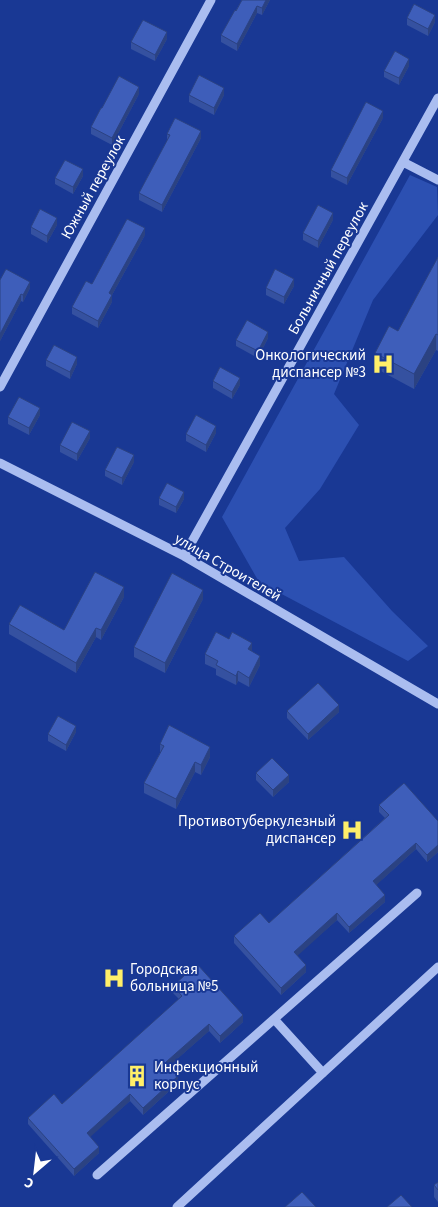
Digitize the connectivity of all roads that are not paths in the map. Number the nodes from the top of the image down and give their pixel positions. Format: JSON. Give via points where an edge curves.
{"nodes":[{"id":1,"x":211,"y":0,"type":"edge"},
{"id":2,"x":438,"y":98,"type":"edge"},
{"id":3,"x":403,"y":162,"type":"junction"},
{"id":4,"x":438,"y":180,"type":"edge"},
{"id":5,"x":0,"y":387,"type":"edge"},
{"id":6,"x":0,"y":463,"type":"edge"},
{"id":7,"x":184,"y":556,"type":"junction"},
{"id":8,"x":438,"y":704,"type":"edge"},
{"id":9,"x":417,"y":893,"type":"dead end"},
{"id":10,"x":438,"y":967,"type":"edge"},
{"id":11,"x":274,"y":1019,"type":"junction"},
{"id":12,"x":322,"y":1073,"type":"junction"},
{"id":13,"x":97,"y":1174,"type":"dead end"},
{"id":14,"x":177,"y":1207,"type":"edge"}],
"edges":[{"from":1,"to":5,"type":"street","name":"Южный переулок"},
{"from":2,"to":3,"type":"street","name":"Больничный переулок"},
{"from":3,"to":4,"type":"street"},
{"from":3,"to":7,"type":"street","name":"Больничный переулок"},
{"from":6,"to":7,"type":"street","name":"улица Строителей"},
{"from":7,"to":8,"type":"street","name":"улица Строителей"},
{"from":9,"to":11,"type":"street"},
{"from":10,"to":12,"type":"street"},
{"from":11,"to":12,"type":"street"},
{"from":11,"to":13,"type":"street"},
{"from":12,"to":14,"type":"street"}]}
